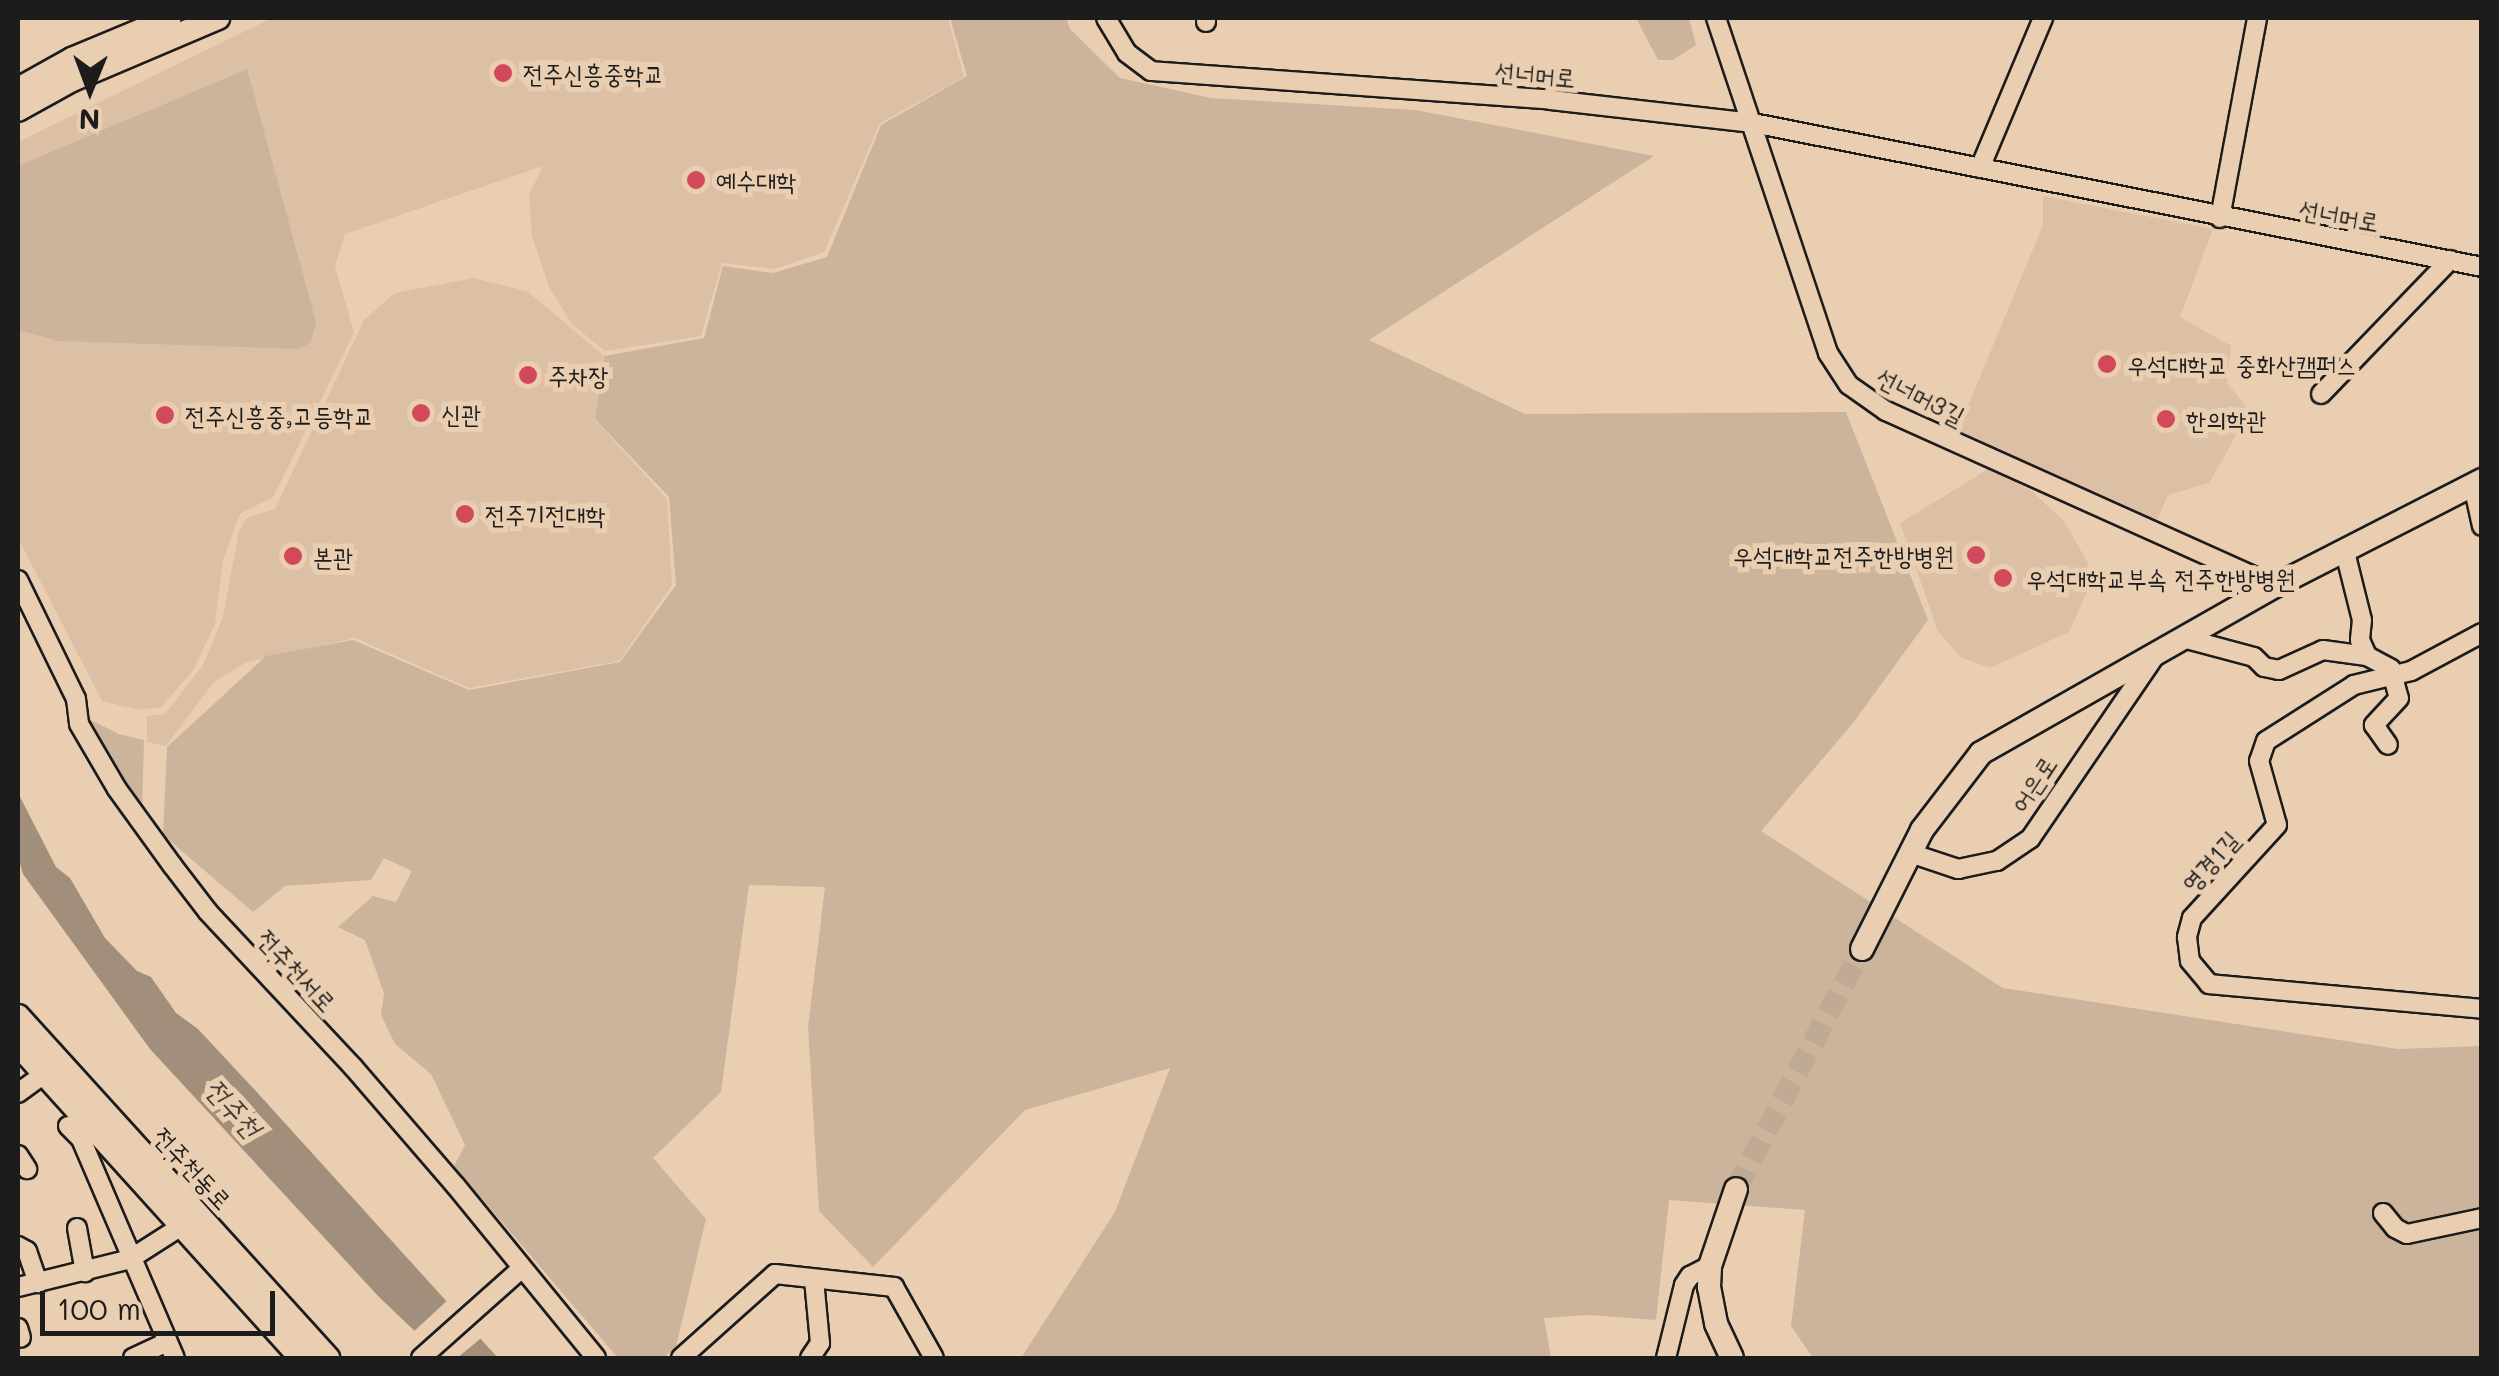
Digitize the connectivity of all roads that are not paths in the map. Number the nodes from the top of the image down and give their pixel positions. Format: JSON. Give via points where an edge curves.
{"nodes":[{"id":1,"x":218,"y":18,"type":"edge"},
{"id":2,"x":1106,"y":18,"type":"edge"},
{"id":3,"x":1716,"y":18,"type":"edge"},
{"id":4,"x":2042,"y":18,"type":"edge"},
{"id":5,"x":2257,"y":18,"type":"edge"},
{"id":6,"x":179,"y":22,"type":"edge"},
{"id":7,"x":18,"y":89,"type":"edge"},
{"id":8,"x":18,"y":110,"type":"edge"},
{"id":9,"x":1753,"y":123,"type":"junction"},
{"id":10,"x":1980,"y":168,"type":"junction"},
{"id":11,"x":2220,"y":218,"type":"junction"},
{"id":12,"x":2450,"y":260,"type":"junction"},
{"id":13,"x":2482,"y":268,"type":"edge"},
{"id":14,"x":2321,"y":394,"type":"dead end"},
{"id":15,"x":2477,"y":483,"type":"edge"},
{"id":16,"x":2482,"y":526,"type":"edge"},
{"id":17,"x":2345,"y":552,"type":"junction"},
{"id":18,"x":18,"y":580,"type":"edge"},
{"id":19,"x":2276,"y":586,"type":"junction"},
{"id":20,"x":2482,"y":632,"type":"edge"},
{"id":21,"x":2183,"y":638,"type":"junction"},
{"id":22,"x":2156,"y":653,"type":"junction"},
{"id":23,"x":2366,"y":656,"type":"junction"},
{"id":24,"x":2392,"y":676,"type":"junction"},
{"id":25,"x":2388,"y":745,"type":"dead end"},
{"id":26,"x":1910,"y":853,"type":"junction"},
{"id":27,"x":1862,"y":949,"type":"tunnel mouth"},
{"id":28,"x":2482,"y":1010,"type":"edge"},
{"id":29,"x":18,"y":1016,"type":"edge"},
{"id":30,"x":18,"y":1045,"type":"edge"},
{"id":31,"x":43,"y":1075,"type":"junction"},
{"id":32,"x":18,"y":1093,"type":"edge"},
{"id":33,"x":68,"y":1126,"type":"dead end"},
{"id":34,"x":1736,"y":1189,"type":"tunnel mouth"},
{"id":35,"x":2383,"y":1213,"type":"dead end"},
{"id":36,"x":2482,"y":1218,"type":"edge"},
{"id":37,"x":180,"y":1226,"type":"junction"},
{"id":38,"x":77,"y":1228,"type":"dead end"},
{"id":39,"x":18,"y":1246,"type":"edge"},
{"id":40,"x":130,"y":1259,"type":"junction"},
{"id":41,"x":1710,"y":1266,"type":"junction"},
{"id":42,"x":522,"y":1268,"type":"junction"},
{"id":43,"x":85,"y":1272,"type":"junction"},
{"id":44,"x":814,"y":1279,"type":"junction"},
{"id":45,"x":38,"y":1283,"type":"junction"},
{"id":46,"x":18,"y":1287,"type":"edge"},
{"id":47,"x":171,"y":1350,"type":"edge"},
{"id":48,"x":132,"y":1358,"type":"edge"},
{"id":49,"x":301,"y":1358,"type":"edge"},
{"id":50,"x":328,"y":1358,"type":"edge"},
{"id":51,"x":422,"y":1358,"type":"edge"},
{"id":52,"x":596,"y":1358,"type":"edge"},
{"id":53,"x":680,"y":1358,"type":"edge"},
{"id":54,"x":810,"y":1358,"type":"edge"},
{"id":55,"x":934,"y":1358,"type":"edge"},
{"id":56,"x":1666,"y":1358,"type":"edge"},
{"id":57,"x":1732,"y":1358,"type":"edge"}],
"edges":[{"from":1,"to":6,"type":"street"},
{"from":2,"to":9,"type":"street","name":"선너머로","via":[[1127,53],[1151,71],[1550,100]]},
{"from":3,"to":9,"type":"street","name":"선너머3길"},
{"from":4,"to":10,"type":"street"},
{"from":5,"to":11,"type":"street"},
{"from":6,"to":7,"type":"street","via":[[72,59]]},
{"from":6,"to":8,"type":"street"},
{"from":9,"to":10,"type":"street","name":"선너머로"},
{"from":9,"to":19,"type":"street","name":"선너머3길","via":[[1828,354],[1849,386],[1886,411]]},
{"from":10,"to":11,"type":"street","name":"선너머로"},
{"from":11,"to":12,"type":"street","name":"선너머로"},
{"from":12,"to":13,"type":"street","name":"선너머로"},
{"from":12,"to":14,"type":"street"},
{"from":15,"to":16,"type":"street"},
{"from":15,"to":17,"type":"street","name":"어은로"},
{"from":17,"to":19,"type":"street","name":"어은로"},
{"from":17,"to":23,"type":"street"},
{"from":18,"to":42,"type":"street","name":"전주천서로","via":[[76,698],[79,724],[172,865]]},
{"from":19,"to":21,"type":"street","name":"어은로"},
{"from":20,"to":24,"type":"street","name":"영경1길"},
{"from":21,"to":22,"type":"street","name":"어은로"},
{"from":21,"to":23,"type":"street","via":[[2278,670],[2322,650]]},
{"from":22,"to":26,"type":"street","name":"어은로","via":[[1981,753]]},
{"from":22,"to":26,"type":"street","name":"어은로","via":[[2030,840],[1997,861],[1958,869]]},
{"from":23,"to":24,"type":"street","via":[[2391,668]]},
{"from":24,"to":25,"type":"street","via":[[2400,698],[2374,726]]},
{"from":24,"to":28,"type":"street","name":"영경1길","via":[[2354,685],[2266,741],[2260,761],[2277,825],[2192,918],[2190,961],[2209,984]]},
{"from":26,"to":27,"type":"street","name":"어은로"},
{"from":29,"to":50,"type":"street","name":"전주천동로"},
{"from":30,"to":31,"type":"street","name":"전주천동로"},
{"from":31,"to":32,"type":"street"},
{"from":31,"to":37,"type":"street","name":"전주천동로"},
{"from":33,"to":40,"type":"street","via":[[81,1140]]},
{"from":34,"to":41,"type":"street"},
{"from":35,"to":36,"type":"street","via":[[2407,1234]]},
{"from":37,"to":40,"type":"street"},
{"from":37,"to":49,"type":"street","name":"전주천동로"},
{"from":38,"to":43,"type":"street"},
{"from":39,"to":45,"type":"street","via":[[27,1252]]},
{"from":40,"to":43,"type":"street"},
{"from":40,"to":47,"type":"street"},
{"from":41,"to":56,"type":"street","via":[[1684,1285]]},
{"from":41,"to":57,"type":"street","via":[[1716,1323]]},
{"from":42,"to":51,"type":"street"},
{"from":42,"to":52,"type":"street","name":"전주천서로"},
{"from":43,"to":45,"type":"street"},
{"from":44,"to":53,"type":"street","via":[[775,1274]]},
{"from":44,"to":54,"type":"street","via":[[820,1344]]},
{"from":44,"to":55,"type":"street","via":[[894,1287]]},
{"from":45,"to":46,"type":"street"},
{"from":47,"to":48,"type":"street"}]}
